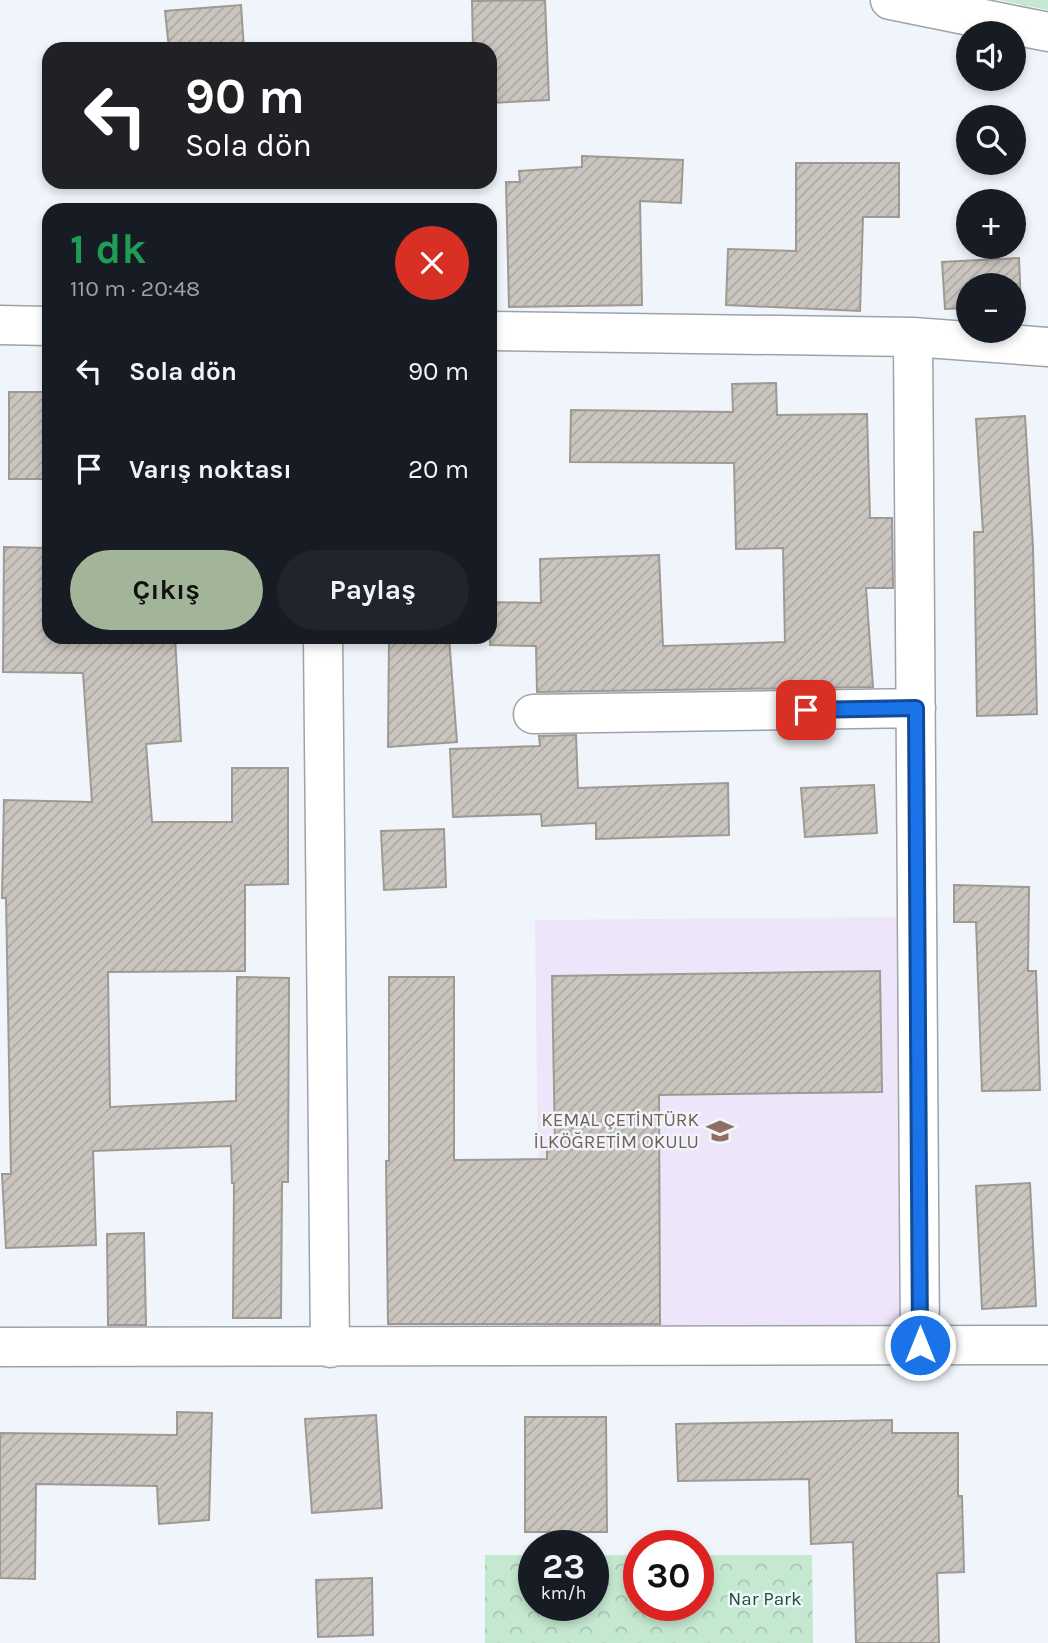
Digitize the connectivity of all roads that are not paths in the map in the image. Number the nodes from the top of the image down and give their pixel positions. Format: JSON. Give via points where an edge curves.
{"nodes":[{"id":1,"x":890,"y":0,"type":"edge"},
{"id":2,"x":1048,"y":32,"type":"edge"},
{"id":3,"x":0,"y":325,"type":"edge"},
{"id":4,"x":42,"y":326,"type":"edge"},
{"id":5,"x":497,"y":331,"type":"edge"},
{"id":6,"x":913,"y":337,"type":"junction"},
{"id":7,"x":1048,"y":347,"type":"edge"},
{"id":8,"x":323,"y":644,"type":"edge"},
{"id":9,"x":916,"y":708,"type":"junction"},
{"id":10,"x":533,"y":714,"type":"dead end"},
{"id":11,"x":920,"y":1345,"type":"junction"},
{"id":12,"x":1048,"y":1345,"type":"edge"},
{"id":13,"x":0,"y":1347,"type":"edge"},
{"id":14,"x":330,"y":1348,"type":"junction"}],
"edges":[{"from":1,"to":2,"type":"street"},
{"from":3,"to":4,"type":"street"},
{"from":5,"to":6,"type":"street"},
{"from":6,"to":7,"type":"street"},
{"from":6,"to":9,"type":"street"},
{"from":8,"to":14,"type":"street"},
{"from":9,"to":10,"type":"street"},
{"from":9,"to":11,"type":"street"},
{"from":11,"to":12,"type":"street"},
{"from":11,"to":14,"type":"street"},
{"from":13,"to":14,"type":"street"}]}
